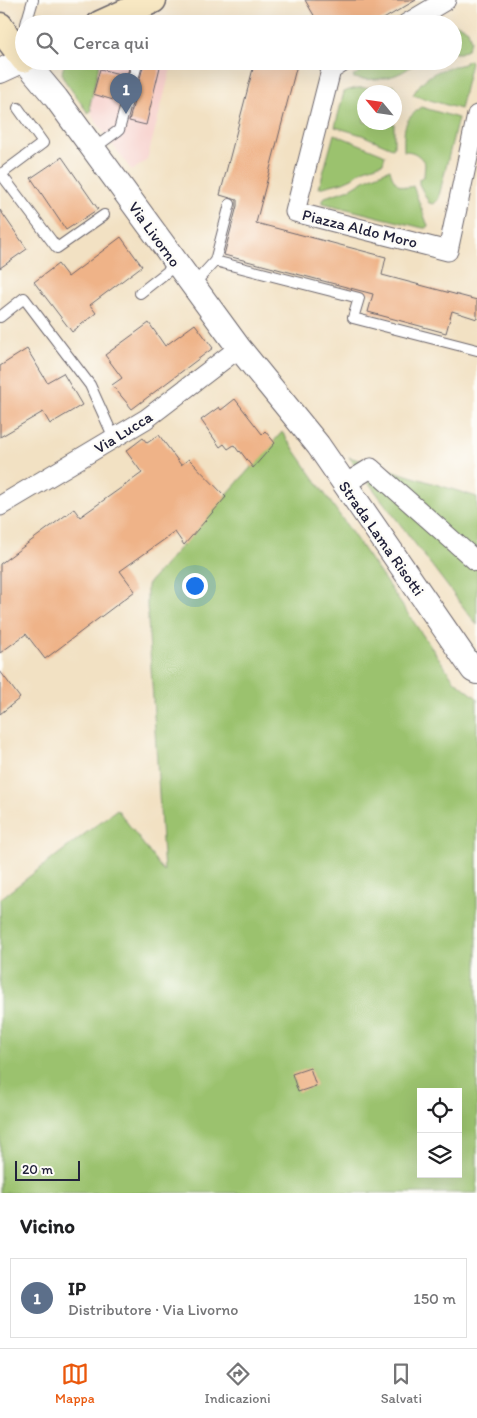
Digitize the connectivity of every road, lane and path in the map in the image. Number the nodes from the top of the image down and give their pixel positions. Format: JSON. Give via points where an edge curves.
{"nodes":[{"id":1,"x":33,"y":0,"type":"edge"},
{"id":2,"x":153,"y":0,"type":"edge"},
{"id":3,"x":446,"y":0,"type":"edge"},
{"id":4,"x":29,"y":15,"type":"edge"},
{"id":5,"x":134,"y":15,"type":"edge"},
{"id":6,"x":421,"y":15,"type":"edge"},
{"id":7,"x":0,"y":26,"type":"edge"},
{"id":8,"x":15,"y":47,"type":"edge"},
{"id":9,"x":15,"y":64,"type":"edge"},
{"id":10,"x":32,"y":70,"type":"edge"},
{"id":11,"x":136,"y":70,"type":"edge"},
{"id":12,"x":331,"y":70,"type":"edge"},
{"id":13,"x":0,"y":71,"type":"edge"},
{"id":14,"x":18,"y":108,"type":"dead end"},
{"id":15,"x":477,"y":115,"type":"edge"},
{"id":16,"x":93,"y":149,"type":"junction"},
{"id":17,"x":1,"y":174,"type":"edge"},
{"id":18,"x":230,"y":204,"type":"dead end"},
{"id":19,"x":104,"y":215,"type":"dead end"},
{"id":20,"x":215,"y":261,"type":"junction"},
{"id":21,"x":177,"y":264,"type":"junction"},
{"id":22,"x":193,"y":286,"type":"junction"},
{"id":23,"x":140,"y":293,"type":"dead end"},
{"id":24,"x":0,"y":317,"type":"edge"},
{"id":25,"x":239,"y":348,"type":"junction"},
{"id":26,"x":477,"y":350,"type":"edge"},
{"id":27,"x":286,"y":405,"type":"joint"},
{"id":28,"x":114,"y":438,"type":"junction"},
{"id":29,"x":345,"y":484,"type":"junction"},
{"id":30,"x":0,"y":506,"type":"edge"},
{"id":31,"x":477,"y":562,"type":"edge"},
{"id":32,"x":477,"y":672,"type":"edge"}],
"edges":[{"from":1,"to":4,"type":"lane"},
{"from":2,"to":5,"type":"main road"},
{"from":3,"to":6,"type":"street"},
{"from":7,"to":8,"type":"main road"},
{"from":9,"to":13,"type":"street"},
{"from":10,"to":16,"type":"street","name":"Via Livorno"},
{"from":11,"to":16,"type":"lane","via":[[120,130]]},
{"from":12,"to":15,"type":"street","name":"Piazza Aldo Moro","via":[[295,212],[448,251]]},
{"from":14,"to":17,"type":"lane","via":[[43,143]]},
{"from":16,"to":21,"type":"street","name":"Via Livorno"},
{"from":17,"to":19,"type":"lane","via":[[57,248]]},
{"from":18,"to":20,"type":"lane"},
{"from":20,"to":22,"type":"lane"},
{"from":20,"to":26,"type":"lane","via":[[359,298],[353,318]]},
{"from":21,"to":22,"type":"street","name":"Via Livorno"},
{"from":21,"to":23,"type":"lane"},
{"from":22,"to":25,"type":"street","name":"Via Livorno"},
{"from":24,"to":28,"type":"lane","via":[[24,298],[90,385]]},
{"from":25,"to":27,"type":"street","name":"Via Livorno"},
{"from":25,"to":28,"type":"street","name":"Via Lucca","via":[[146,419]]},
{"from":27,"to":29,"type":"street","name":"Strada Lama Risotti"},
{"from":28,"to":30,"type":"street","name":"Via Lucca"},
{"from":29,"to":31,"type":"street","via":[[371,468]]},
{"from":29,"to":32,"type":"street","name":"Strada Lama Risotti"}]}
